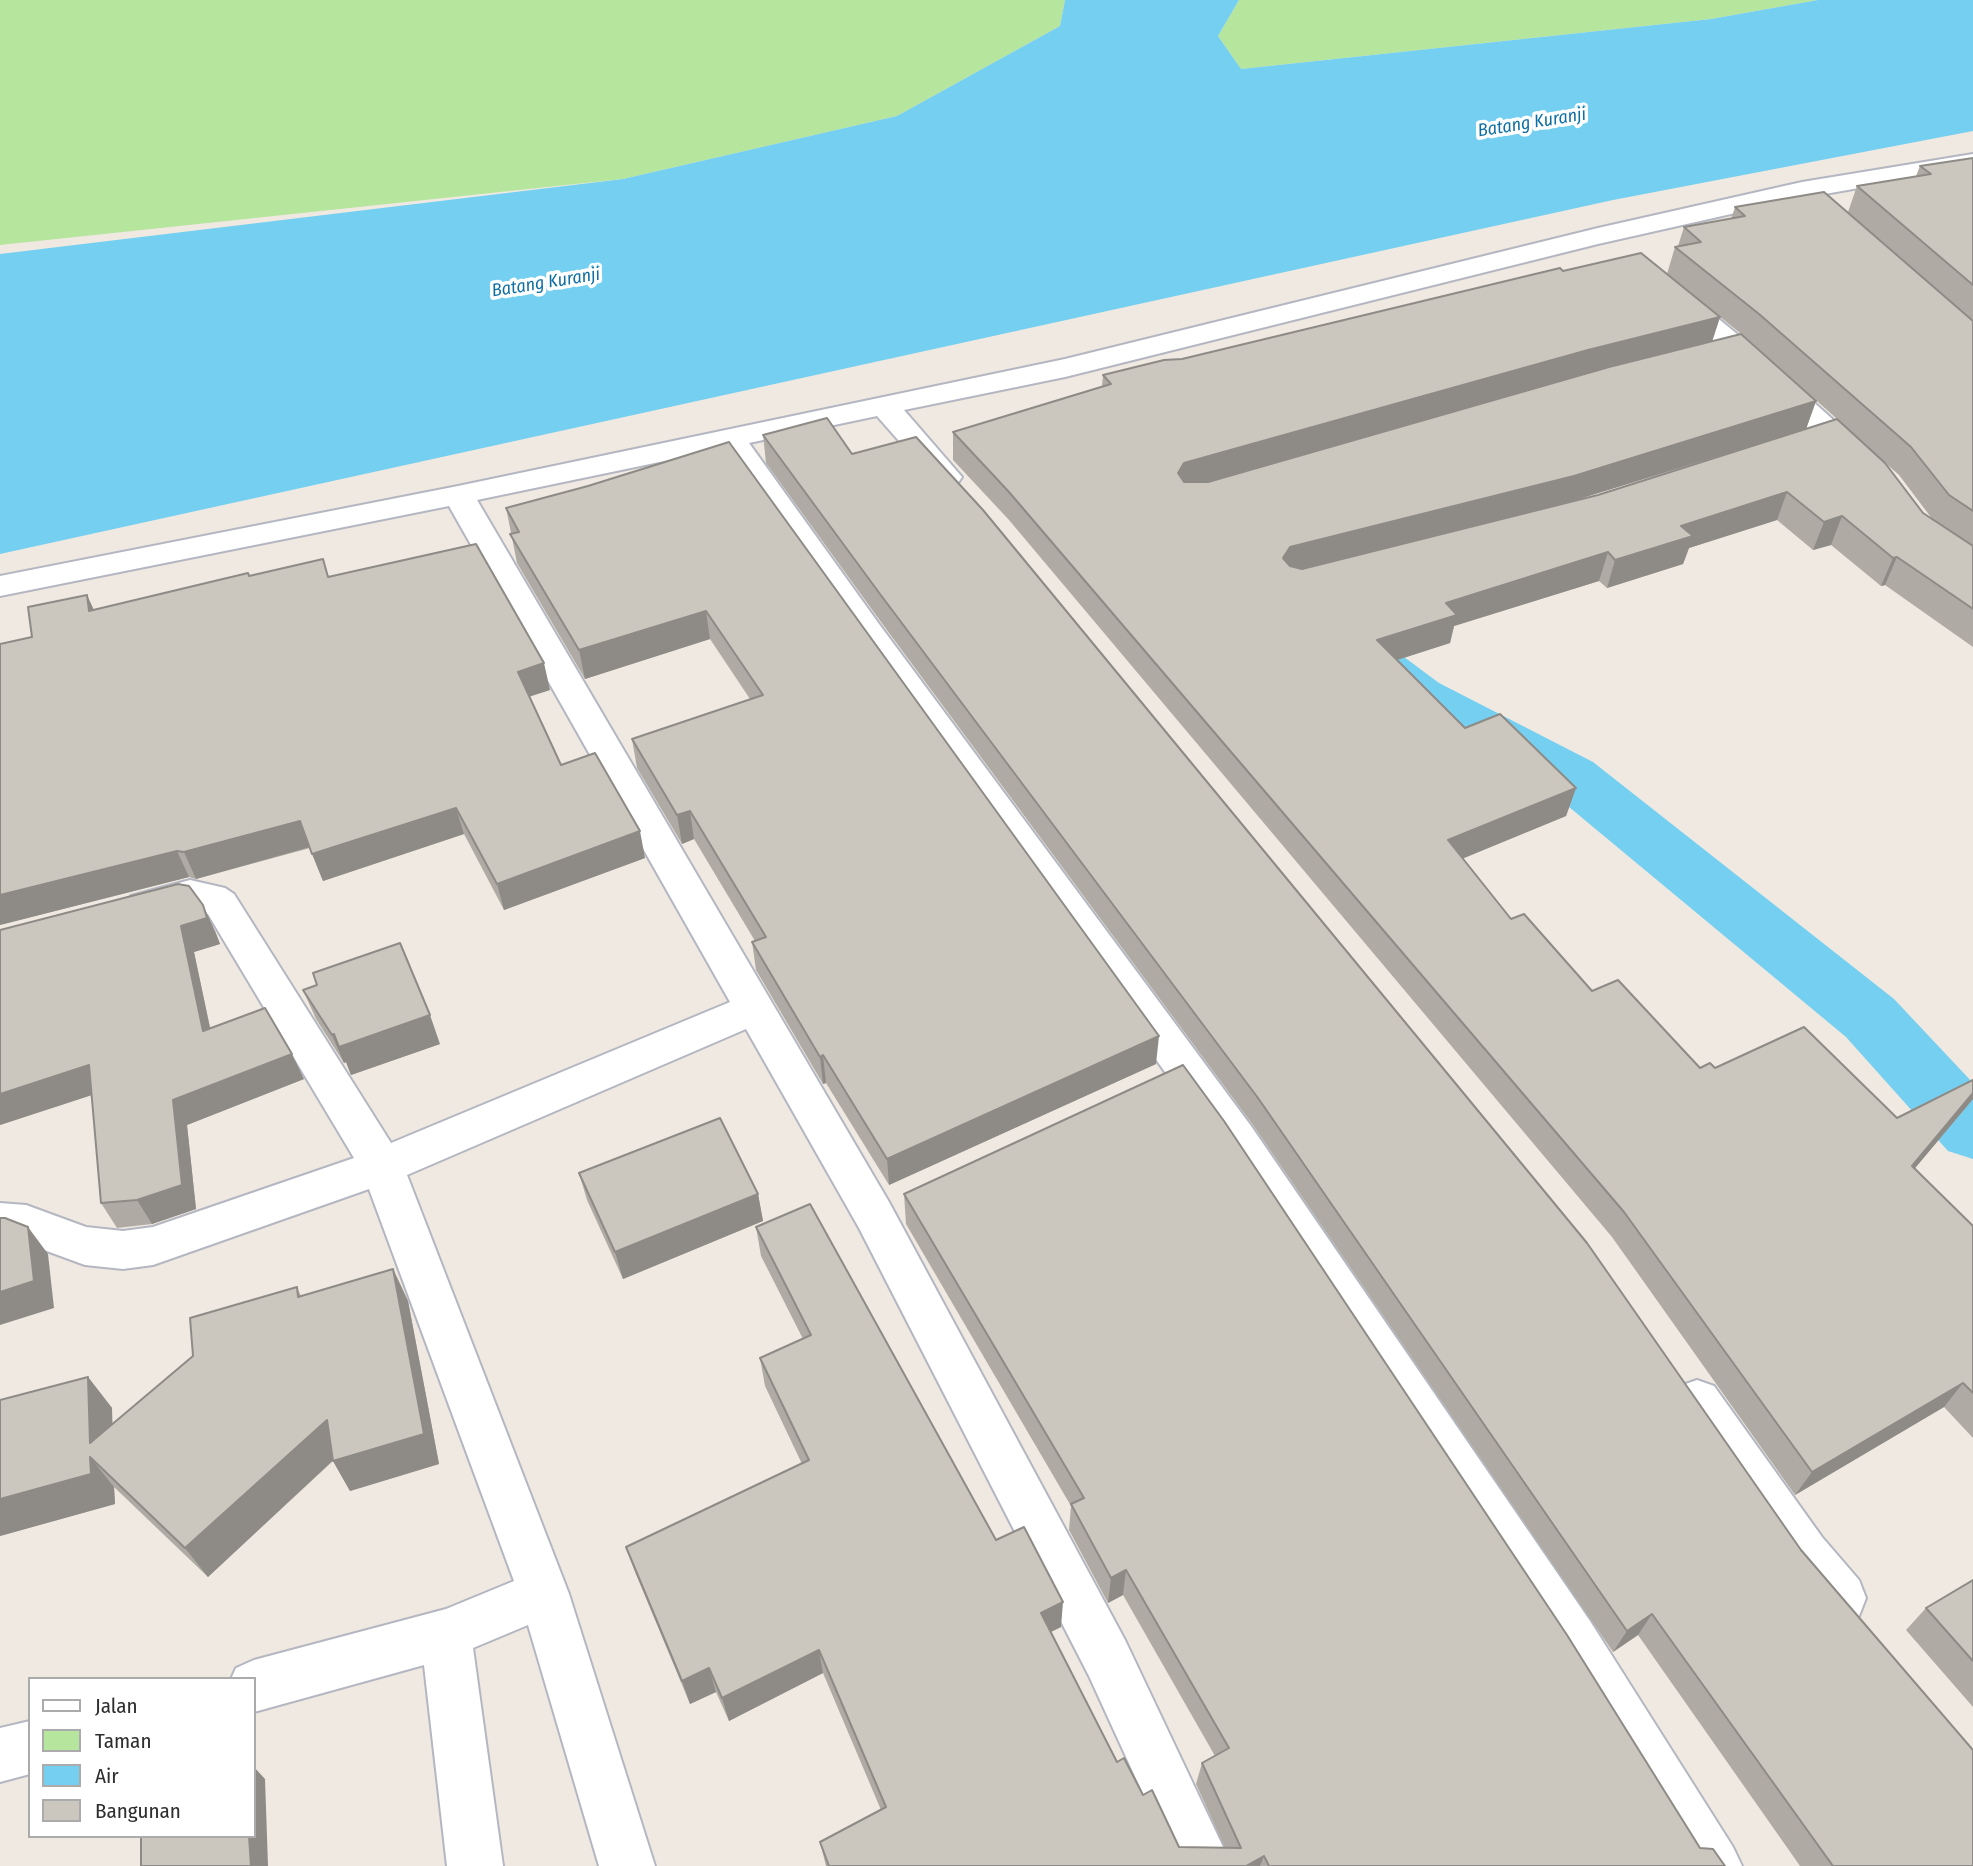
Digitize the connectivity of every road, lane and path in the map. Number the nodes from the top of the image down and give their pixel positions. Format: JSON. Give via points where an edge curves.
{"nodes":[{"id":1,"x":1973,"y":161,"type":"edge"},
{"id":2,"x":1598,"y":236,"type":"junction"},
{"id":3,"x":1626,"y":257,"type":"edge"},
{"id":4,"x":1655,"y":281,"type":"edge"},
{"id":5,"x":1738,"y":349,"type":"junction"},
{"id":6,"x":1703,"y":358,"type":"edge"},
{"id":7,"x":1065,"y":368,"type":"junction"},
{"id":8,"x":1140,"y":375,"type":"edge"},
{"id":9,"x":883,"y":405,"type":"junction"},
{"id":10,"x":1832,"y":433,"type":"junction"},
{"id":11,"x":730,"y":438,"type":"junction"},
{"id":12,"x":1800,"y":445,"type":"edge"},
{"id":13,"x":1877,"y":475,"type":"edge"},
{"id":14,"x":458,"y":495,"type":"junction"},
{"id":15,"x":970,"y":501,"type":"edge"},
{"id":16,"x":0,"y":586,"type":"edge"},
{"id":17,"x":114,"y":914,"type":"edge"},
{"id":18,"x":756,"y":1008,"type":"junction"},
{"id":19,"x":1188,"y":1071,"type":"junction"},
{"id":20,"x":1150,"y":1088,"type":"edge"},
{"id":21,"x":382,"y":1166,"type":"junction"},
{"id":22,"x":911,"y":1198,"type":"edge"},
{"id":23,"x":874,"y":1215,"type":"junction"},
{"id":24,"x":0,"y":1222,"type":"edge"},
{"id":25,"x":1679,"y":1376,"type":"edge"},
{"id":26,"x":544,"y":1594,"type":"junction"},
{"id":27,"x":1864,"y":1625,"type":"edge"},
{"id":28,"x":446,"y":1634,"type":"junction"},
{"id":29,"x":256,"y":1685,"type":"edge"},
{"id":30,"x":28,"y":1748,"type":"edge"},
{"id":31,"x":0,"y":1755,"type":"edge"},
{"id":32,"x":475,"y":1866,"type":"edge"},
{"id":33,"x":627,"y":1866,"type":"edge"},
{"id":34,"x":1204,"y":1866,"type":"edge"},
{"id":35,"x":1714,"y":1866,"type":"edge"}],
"edges":[{"from":1,"to":2,"type":"street","via":[[1812,199]]},
{"from":2,"to":3,"type":"street"},
{"from":2,"to":7,"type":"street"},
{"from":4,"to":5,"type":"street"},
{"from":5,"to":6,"type":"street"},
{"from":5,"to":10,"type":"street"},
{"from":7,"to":8,"type":"street"},
{"from":7,"to":9,"type":"street"},
{"from":9,"to":11,"type":"street"},
{"from":9,"to":15,"type":"street"},
{"from":10,"to":12,"type":"street"},
{"from":10,"to":13,"type":"street"},
{"from":11,"to":14,"type":"street"},
{"from":11,"to":19,"type":"street"},
{"from":14,"to":16,"type":"street"},
{"from":14,"to":18,"type":"street"},
{"from":17,"to":21,"type":"street","via":[[190,894],[221,904]]},
{"from":18,"to":21,"type":"street"},
{"from":18,"to":23,"type":"street"},
{"from":19,"to":20,"type":"street"},
{"from":19,"to":35,"type":"street","via":[[1565,1628]]},
{"from":21,"to":24,"type":"street","via":[[153,1246],[123,1250],[85,1246],[26,1224]]},
{"from":21,"to":26,"type":"street"},
{"from":22,"to":23,"type":"street"},
{"from":23,"to":34,"type":"street","via":[[1107,1658]]},
{"from":25,"to":27,"type":"street","via":[[1804,1554]]},
{"from":26,"to":28,"type":"street"},
{"from":26,"to":33,"type":"street"},
{"from":28,"to":29,"type":"street"},
{"from":28,"to":32,"type":"street"},
{"from":30,"to":31,"type":"street"}]}
